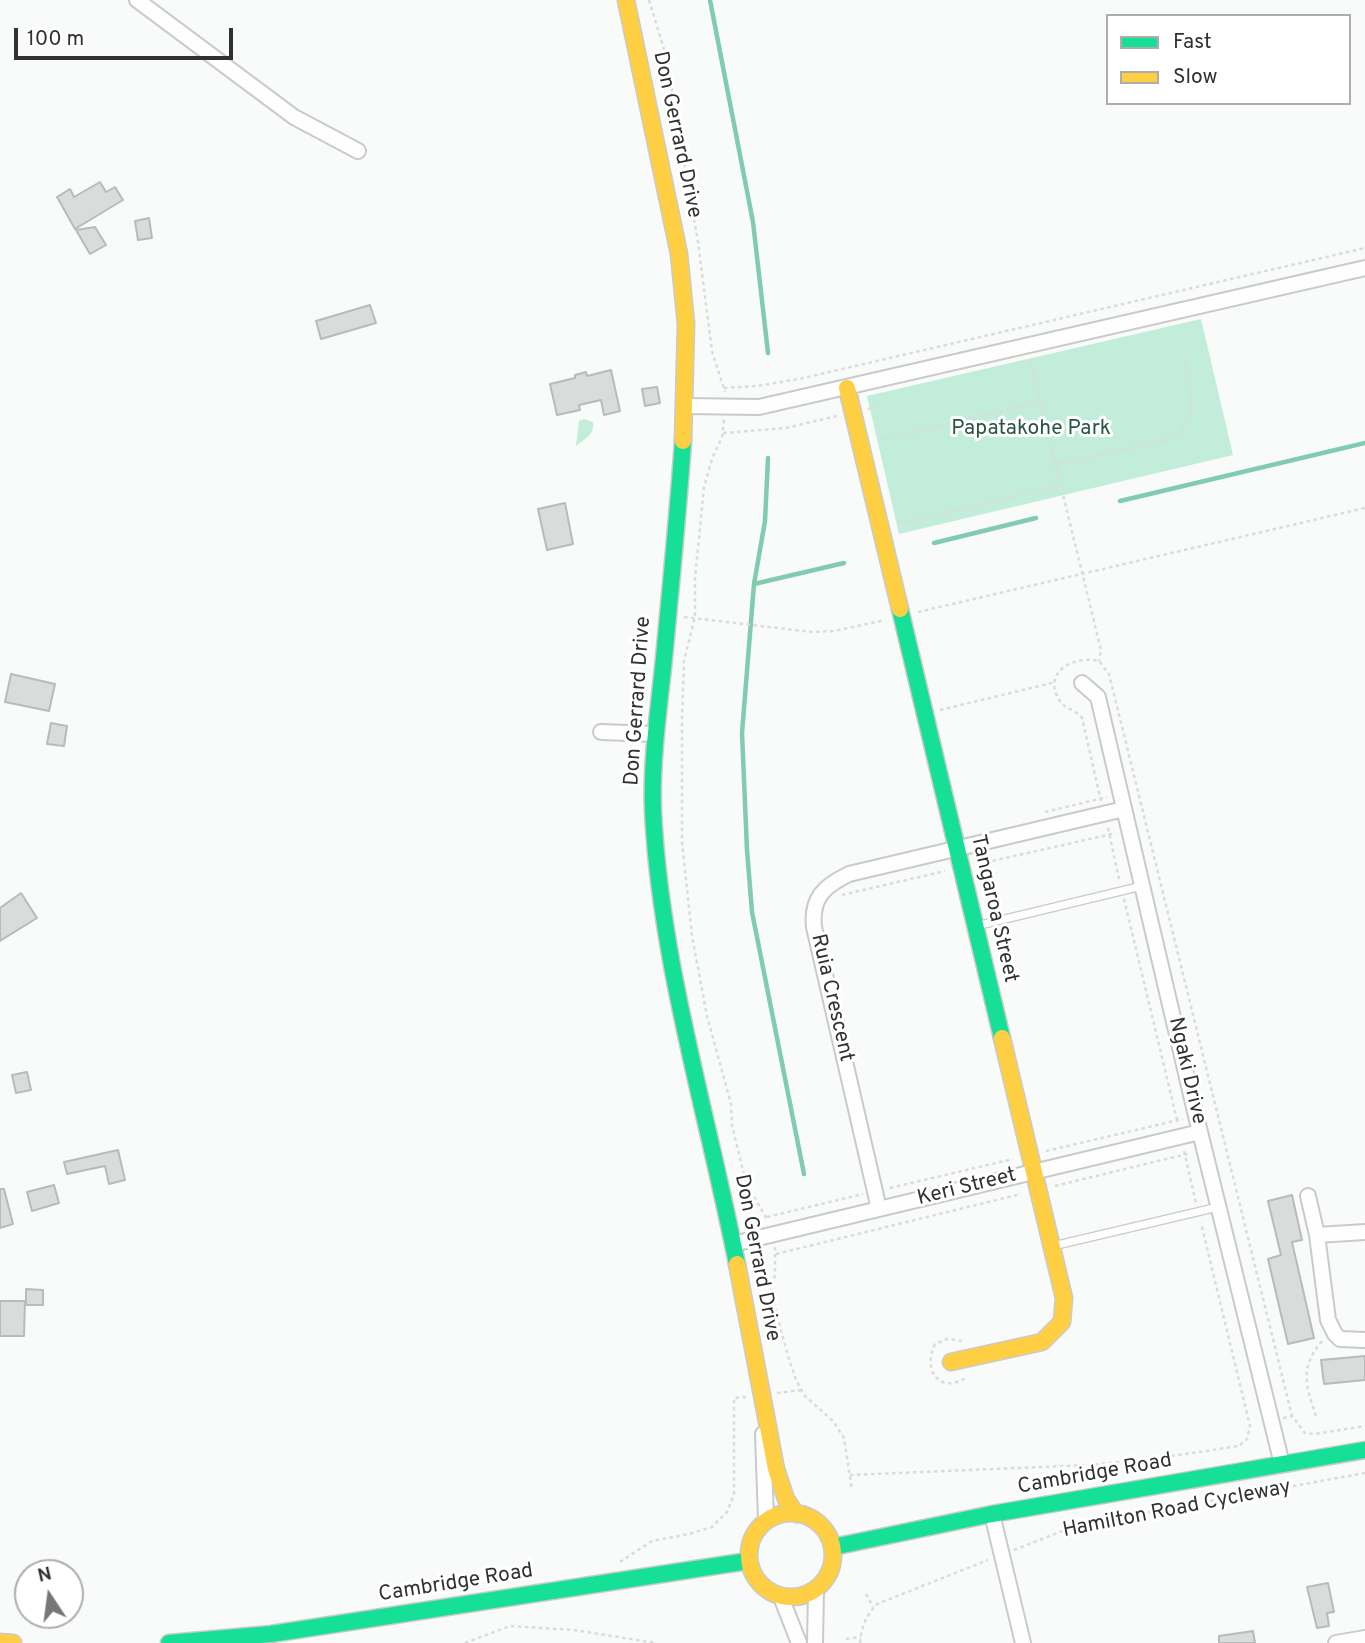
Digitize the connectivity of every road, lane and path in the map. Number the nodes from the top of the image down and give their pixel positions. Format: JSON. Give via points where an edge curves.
{"nodes":[{"id":1,"x":137,"y":0,"type":"edge"},
{"id":2,"x":626,"y":0,"type":"edge"},
{"id":3,"x":649,"y":0,"type":"edge"},
{"id":4,"x":358,"y":151,"type":"dead end"},
{"id":5,"x":1365,"y":248,"type":"edge"},
{"id":6,"x":1365,"y":268,"type":"edge"},
{"id":7,"x":1026,"y":347,"type":"junction"},
{"id":8,"x":1184,"y":359,"type":"dead end"},
{"id":9,"x":724,"y":388,"type":"junction"},
{"id":10,"x":847,"y":388,"type":"junction"},
{"id":11,"x":1040,"y":402,"type":"junction"},
{"id":12,"x":685,"y":406,"type":"junction"},
{"id":13,"x":726,"y":407,"type":"junction"},
{"id":14,"x":879,"y":407,"type":"dead end"},
{"id":15,"x":853,"y":412,"type":"junction"},
{"id":16,"x":723,"y":433,"type":"junction"},
{"id":17,"x":884,"y":439,"type":"dead end"},
{"id":18,"x":1055,"y":464,"type":"junction"},
{"id":19,"x":1061,"y":486,"type":"junction"},
{"id":20,"x":1365,"y":508,"type":"edge"},
{"id":21,"x":881,"y":528,"type":"junction"},
{"id":22,"x":1083,"y":574,"type":"junction"},
{"id":23,"x":902,"y":617,"type":"junction"},
{"id":24,"x":704,"y":620,"type":"dead end"},
{"id":25,"x":1099,"y":661,"type":"dead end"},
{"id":26,"x":1056,"y":682,"type":"dead end"},
{"id":27,"x":1082,"y":682,"type":"dead end"},
{"id":28,"x":940,"y":710,"type":"dead end"},
{"id":29,"x":601,"y":732,"type":"dead end"},
{"id":30,"x":656,"y":734,"type":"junction"},
{"id":31,"x":1124,"y":809,"type":"junction"},
{"id":32,"x":1146,"y":825,"type":"dead end"},
{"id":33,"x":1129,"y":830,"type":"junction"},
{"id":34,"x":950,"y":851,"type":"junction"},
{"id":35,"x":962,"y":868,"type":"junction"},
{"id":36,"x":1142,"y":886,"type":"junction"},
{"id":37,"x":817,"y":900,"type":"junction"},
{"id":38,"x":975,"y":926,"type":"junction"},
{"id":39,"x":1217,"y":1111,"type":"dead end"},
{"id":40,"x":1196,"y":1116,"type":"junction"},
{"id":41,"x":1200,"y":1132,"type":"junction"},
{"id":42,"x":1225,"y":1145,"type":"dead end"},
{"id":43,"x":1205,"y":1150,"type":"junction"},
{"id":44,"x":1022,"y":1157,"type":"junction"},
{"id":45,"x":1034,"y":1172,"type":"junction"},
{"id":46,"x":1018,"y":1176,"type":"junction"},
{"id":47,"x":1038,"y":1190,"type":"junction"},
{"id":48,"x":875,"y":1191,"type":"junction"},
{"id":49,"x":1022,"y":1194,"type":"junction"},
{"id":50,"x":1308,"y":1196,"type":"dead end"},
{"id":51,"x":1219,"y":1207,"type":"junction"},
{"id":52,"x":879,"y":1209,"type":"junction"},
{"id":53,"x":766,"y":1217,"type":"junction"},
{"id":54,"x":1365,"y":1231,"type":"edge"},
{"id":55,"x":773,"y":1235,"type":"junction"},
{"id":56,"x":1317,"y":1235,"type":"junction"},
{"id":57,"x":733,"y":1244,"type":"junction"},
{"id":58,"x":1052,"y":1247,"type":"junction"},
{"id":59,"x":776,"y":1254,"type":"junction"},
{"id":60,"x":1332,"y":1330,"type":"junction"},
{"id":61,"x":1365,"y":1340,"type":"edge"},
{"id":62,"x":968,"y":1343,"type":"dead end"},
{"id":63,"x":951,"y":1362,"type":"dead end"},
{"id":64,"x":967,"y":1377,"type":"dead end"},
{"id":65,"x":734,"y":1398,"type":"dead end"},
{"id":66,"x":762,"y":1402,"type":"junction"},
{"id":67,"x":1316,"y":1416,"type":"dead end"},
{"id":68,"x":1271,"y":1421,"type":"junction"},
{"id":69,"x":1365,"y":1426,"type":"edge"},
{"id":70,"x":1365,"y":1450,"type":"edge"},
{"id":71,"x":1282,"y":1464,"type":"junction"},
{"id":72,"x":1365,"y":1473,"type":"edge"},
{"id":73,"x":850,"y":1475,"type":"junction"},
{"id":74,"x":852,"y":1490,"type":"dead end"},
{"id":75,"x":796,"y":1514,"type":"junction"},
{"id":76,"x":992,"y":1514,"type":"junction"},
{"id":77,"x":766,"y":1520,"type":"junction"},
{"id":78,"x":652,"y":1541,"type":"dead end"},
{"id":79,"x":833,"y":1547,"type":"junction"},
{"id":80,"x":1002,"y":1555,"type":"junction"},
{"id":81,"x":748,"y":1561,"type":"junction"},
{"id":82,"x":816,"y":1590,"type":"junction"},
{"id":83,"x":866,"y":1594,"type":"dead end"},
{"id":84,"x":781,"y":1597,"type":"junction"},
{"id":85,"x":874,"y":1608,"type":"junction"},
{"id":86,"x":861,"y":1637,"type":"junction"},
{"id":87,"x":1365,"y":1638,"type":"edge"},
{"id":88,"x":846,"y":1639,"type":"dead end"},
{"id":89,"x":0,"y":1642,"type":"edge"},
{"id":90,"x":13,"y":1643,"type":"edge"},
{"id":91,"x":169,"y":1643,"type":"edge"},
{"id":92,"x":465,"y":1643,"type":"edge"},
{"id":93,"x":656,"y":1643,"type":"edge"},
{"id":94,"x":799,"y":1643,"type":"edge"},
{"id":95,"x":815,"y":1643,"type":"edge"},
{"id":96,"x":860,"y":1643,"type":"edge"},
{"id":97,"x":1023,"y":1643,"type":"edge"},
{"id":98,"x":1336,"y":1643,"type":"edge"}],
"edges":[{"from":1,"to":4,"type":"street","via":[[294,117]]},
{"from":2,"to":12,"type":"street","name":"Don Gerrard Drive","via":[[679,254],[686,324]]},
{"from":3,"to":9,"type":"path","via":[[666,56],[712,351]]},
{"from":5,"to":9,"type":"path","via":[[799,379]]},
{"from":6,"to":7,"type":"street"},
{"from":7,"to":10,"type":"street"},
{"from":7,"to":11,"type":"path"},
{"from":8,"to":18,"type":"path","via":[[1192,406],[1180,432],[1165,441]]},
{"from":9,"to":13,"type":"path"},
{"from":10,"to":13,"type":"street","via":[[759,407]]},
{"from":10,"to":15,"type":"street","name":"Tangaroa Street"},
{"from":11,"to":17,"type":"path"},
{"from":11,"to":18,"type":"path"},
{"from":12,"to":13,"type":"street"},
{"from":12,"to":30,"type":"street","name":"Don Gerrard Drive"},
{"from":13,"to":16,"type":"path"},
{"from":14,"to":15,"type":"path"},
{"from":15,"to":16,"type":"path","via":[[786,428]]},
{"from":15,"to":21,"type":"street","name":"Tangaroa Street"},
{"from":16,"to":53,"type":"path","via":[[704,487],[695,617],[684,661],[682,842],[707,1016],[744,1175]]},
{"from":18,"to":19,"type":"path"},
{"from":19,"to":21,"type":"path"},
{"from":19,"to":22,"type":"path"},
{"from":20,"to":22,"type":"path"},
{"from":21,"to":23,"type":"street","name":"Tangaroa Street"},
{"from":22,"to":23,"type":"path"},
{"from":22,"to":25,"type":"path","via":[[1101,650]]},
{"from":23,"to":24,"type":"path","via":[[834,631]]},
{"from":23,"to":34,"type":"street","name":"Tangaroa Street"},
{"from":26,"to":28,"type":"path"},
{"from":27,"to":31,"type":"street","name":"Ngaki Drive","via":[[1098,697]]},
{"from":29,"to":30,"type":"street"},
{"from":30,"to":57,"type":"street","name":"Don Gerrard Drive","via":[[653,810],[663,904]]},
{"from":31,"to":33,"type":"street","name":"Ngaki Drive"},
{"from":31,"to":34,"type":"street"},
{"from":32,"to":33,"type":"path"},
{"from":33,"to":35,"type":"path"},
{"from":33,"to":36,"type":"street","name":"Ngaki Drive"},
{"from":34,"to":35,"type":"street","name":"Tangaroa Street"},
{"from":34,"to":37,"type":"street","via":[[849,874],[830,883]]},
{"from":34,"to":37,"type":"path","via":[[947,871]]},
{"from":35,"to":38,"type":"street","name":"Tangaroa Street"},
{"from":36,"to":38,"type":"lane"},
{"from":36,"to":40,"type":"street","name":"Ngaki Drive"},
{"from":37,"to":48,"type":"street","name":"Ruia Crescent","via":[[814,927]]},
{"from":38,"to":44,"type":"street","name":"Tangaroa Street"},
{"from":39,"to":40,"type":"path"},
{"from":40,"to":41,"type":"street","name":"Ngaki Drive"},
{"from":40,"to":44,"type":"path"},
{"from":41,"to":43,"type":"street","name":"Ngaki Drive"},
{"from":41,"to":45,"type":"street","name":"Keri Street"},
{"from":42,"to":43,"type":"path"},
{"from":43,"to":47,"type":"path"},
{"from":43,"to":51,"type":"street","name":"Ngaki Drive"},
{"from":44,"to":45,"type":"street","name":"Tangaroa Street"},
{"from":44,"to":46,"type":"path"},
{"from":44,"to":48,"type":"path"},
{"from":45,"to":46,"type":"street","name":"Keri Street"},
{"from":45,"to":47,"type":"street","name":"Tangaroa Street"},
{"from":46,"to":49,"type":"path"},
{"from":46,"to":52,"type":"street","name":"Keri Street"},
{"from":47,"to":49,"type":"path"},
{"from":47,"to":58,"type":"street","name":"Tangaroa Street"},
{"from":48,"to":52,"type":"street","name":"Ruia Crescent"},
{"from":48,"to":53,"type":"path"},
{"from":49,"to":59,"type":"path"},
{"from":50,"to":56,"type":"street"},
{"from":51,"to":58,"type":"lane"},
{"from":51,"to":68,"type":"street","name":"Ngaki Drive"},
{"from":52,"to":55,"type":"street","name":"Keri Street"},
{"from":53,"to":55,"type":"path"},
{"from":54,"to":56,"type":"street"},
{"from":55,"to":57,"type":"street","name":"Keri Street"},
{"from":55,"to":59,"type":"path"},
{"from":56,"to":60,"type":"street"},
{"from":57,"to":66,"type":"street","name":"Don Gerrard Drive"},
{"from":58,"to":63,"type":"street","name":"Tangaroa Street","via":[[1064,1311],[1052,1335],[1042,1342]]},
{"from":59,"to":73,"type":"path","via":[[771,1293],[796,1380],[804,1395],[839,1429]]},
{"from":60,"to":61,"type":"street","via":[[1340,1339]]},
{"from":60,"to":67,"type":"path","via":[[1310,1358],[1305,1379]]},
{"from":62,"to":64,"type":"path","via":[[943,1339],[935,1344],[929,1361],[939,1380],[958,1383]]},
{"from":65,"to":78,"type":"path","via":[[734,1494],[727,1512],[712,1527]]},
{"from":66,"to":75,"type":"street","name":"Don Gerrard Drive","via":[[783,1496]]},
{"from":66,"to":77,"type":"street","name":"Don Gerrard Drive"},
{"from":68,"to":69,"type":"path","via":[[1292,1416],[1305,1433],[1315,1434]]},
{"from":68,"to":71,"type":"street","name":"Ngaki Drive"},
{"from":68,"to":73,"type":"path","via":[[1250,1426],[1247,1439],[1239,1446],[1158,1458]]},
{"from":70,"to":71,"type":"street","name":"Cambridge Road"},
{"from":71,"to":76,"type":"street","name":"Cambridge Road"},
{"from":72,"to":80,"type":"path","name":"Hamilton Road Cycleway","via":[[1090,1523]]},
{"from":73,"to":74,"type":"path"},
{"from":75,"to":77,"type":"street"},
{"from":75,"to":79,"type":"street","via":[[818,1523]]},
{"from":76,"to":79,"type":"street","name":"Cambridge Road"},
{"from":76,"to":80,"type":"street"},
{"from":77,"to":81,"type":"street","via":[[753,1534]]},
{"from":79,"to":82,"type":"street","via":[[830,1571]]},
{"from":80,"to":85,"type":"path","name":"Hamilton Road Cycleway"},
{"from":80,"to":97,"type":"street"},
{"from":81,"to":84,"type":"street","via":[[760,1585]]},
{"from":81,"to":91,"type":"street","name":"Cambridge Road","via":[[271,1634]]},
{"from":82,"to":84,"type":"street"},
{"from":82,"to":95,"type":"street"},
{"from":83,"to":85,"type":"path"},
{"from":84,"to":94,"type":"street"},
{"from":85,"to":86,"type":"path"},
{"from":86,"to":88,"type":"path"},
{"from":86,"to":96,"type":"path"},
{"from":87,"to":98,"type":"street"},
{"from":89,"to":90,"type":"street"},
{"from":92,"to":93,"type":"path","via":[[510,1626]]}]}
